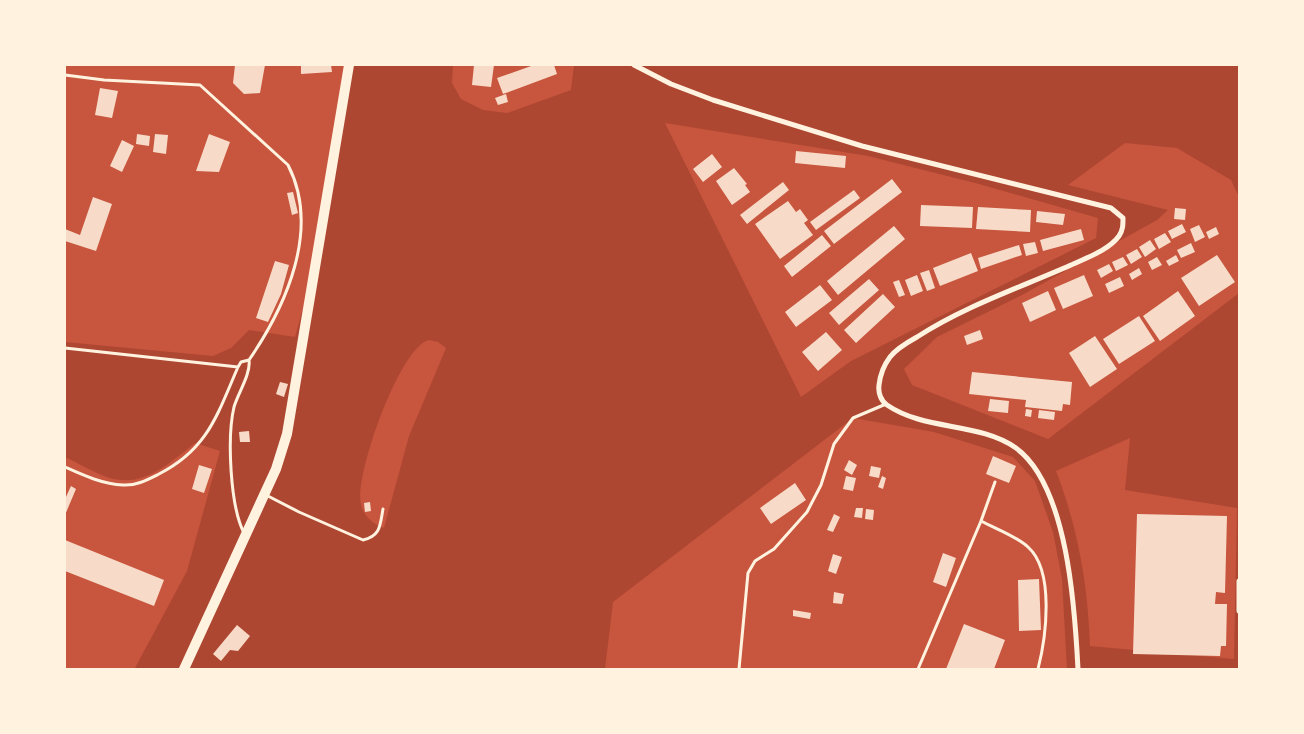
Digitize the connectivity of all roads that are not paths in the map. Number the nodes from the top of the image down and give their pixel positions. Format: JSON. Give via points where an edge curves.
{"nodes":[{"id":1,"x":349,"y":65,"type":"edge"},
{"id":2,"x":634,"y":65,"type":"edge"},
{"id":3,"x":65,"y":75,"type":"edge"},
{"id":4,"x":65,"y":348,"type":"edge"},
{"id":5,"x":249,"y":360,"type":"junction"},
{"id":6,"x":238,"y":367,"type":"junction"},
{"id":7,"x":886,"y":404,"type":"junction"},
{"id":8,"x":65,"y":467,"type":"edge"},
{"id":9,"x":995,"y":482,"type":"dead end"},
{"id":10,"x":265,"y":494,"type":"junction"},
{"id":11,"x":383,"y":509,"type":"dead end"},
{"id":12,"x":981,"y":521,"type":"junction"},
{"id":13,"x":245,"y":536,"type":"junction"},
{"id":14,"x":1239,"y":581,"type":"edge"},
{"id":15,"x":1239,"y":611,"type":"edge"},
{"id":16,"x":184,"y":669,"type":"edge"},
{"id":17,"x":739,"y":669,"type":"edge"},
{"id":18,"x":918,"y":669,"type":"edge"},
{"id":19,"x":1038,"y":669,"type":"edge"},
{"id":20,"x":1078,"y":669,"type":"edge"}],
"edges":[{"from":1,"to":10,"type":"main road","via":[[295,398],[284,443]]},
{"from":2,"to":7,"type":"street","via":[[671,84],[785,124],[1111,208],[1123,218],[1123,228],[1112,244],[956,315],[906,343],[890,356],[884,368],[879,395]]},
{"from":3,"to":5,"type":"lane","via":[[200,85],[288,165],[300,200],[297,258],[284,300]]},
{"from":4,"to":6,"type":"lane"},
{"from":5,"to":6,"type":"lane","via":[[241,362]]},
{"from":5,"to":13,"type":"lane","via":[[234,407],[230,437],[237,512]]},
{"from":6,"to":8,"type":"lane","via":[[206,436],[192,453],[170,468],[139,483],[122,485],[104,482]]},
{"from":7,"to":17,"type":"lane","via":[[853,418],[834,444],[821,485],[807,512],[774,549],[756,561],[748,573]]},
{"from":7,"to":20,"type":"street","via":[[927,420],[1005,442],[1030,462],[1042,481],[1062,533]]},
{"from":9,"to":12,"type":"lane"},
{"from":10,"to":11,"type":"lane","via":[[363,540],[373,538],[379,532]]},
{"from":10,"to":13,"type":"main road"},
{"from":12,"to":18,"type":"lane"},
{"from":12,"to":19,"type":"lane","via":[[1029,548],[1045,575],[1046,640]]},
{"from":13,"to":16,"type":"main road"},
{"from":14,"to":15,"type":"street"}]}
